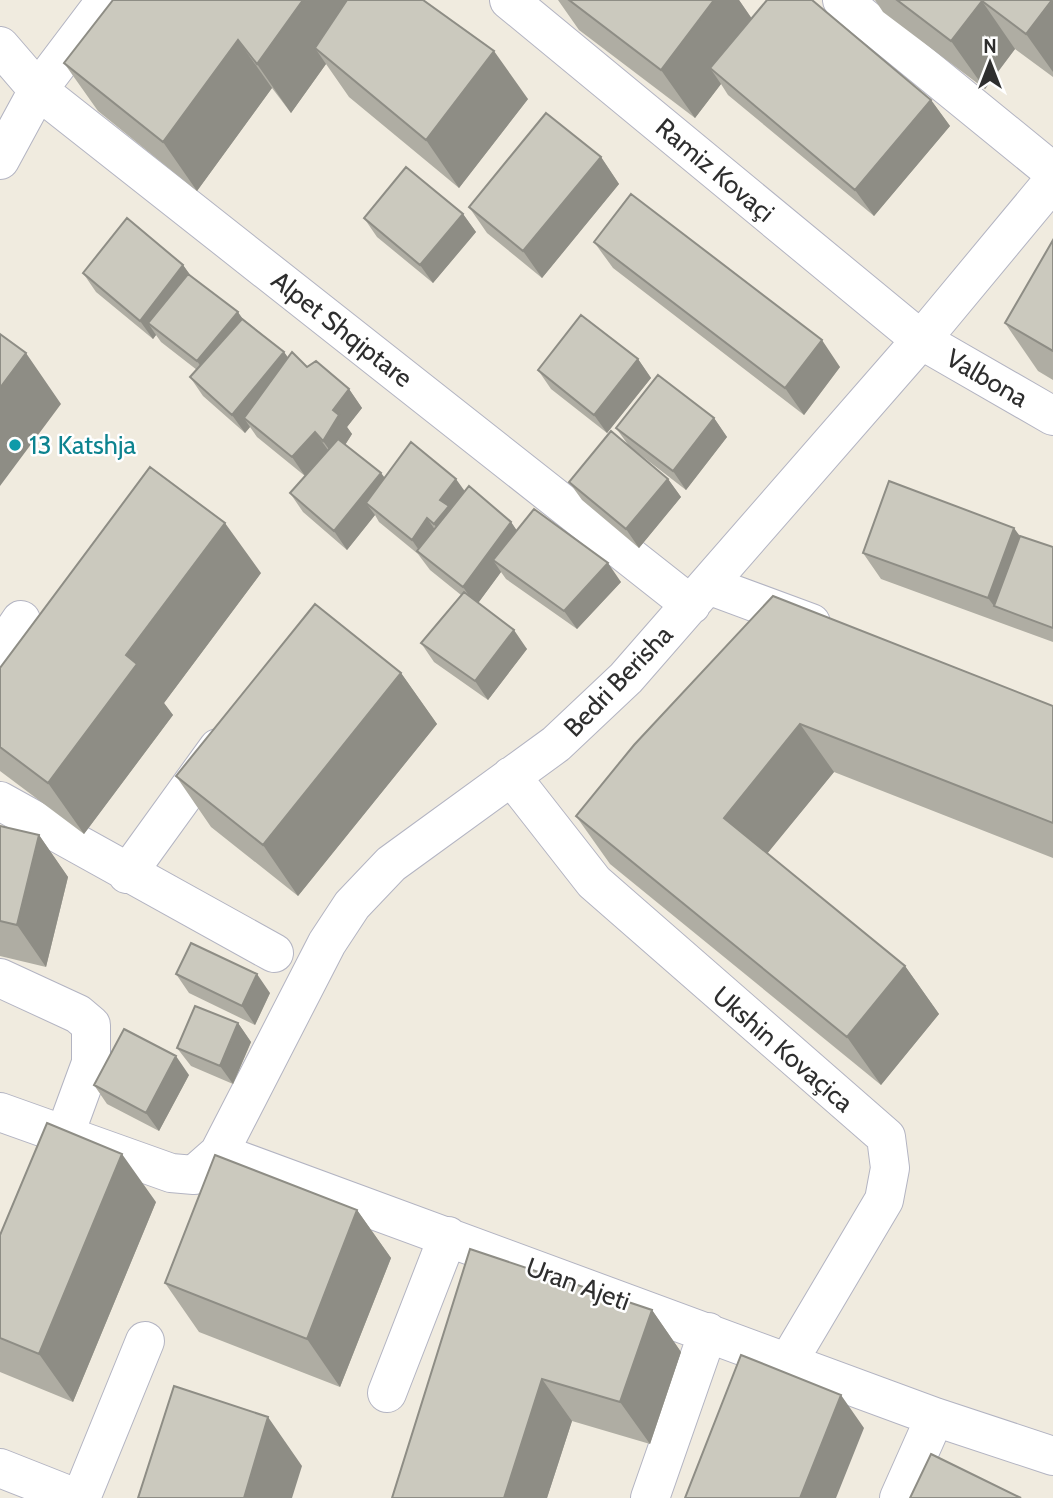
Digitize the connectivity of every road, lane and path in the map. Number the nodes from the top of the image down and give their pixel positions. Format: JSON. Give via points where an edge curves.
{"nodes":[{"id":1,"x":106,"y":0,"type":"edge"},
{"id":2,"x":509,"y":0,"type":"edge"},
{"id":3,"x":842,"y":0,"type":"edge"},
{"id":4,"x":0,"y":46,"type":"edge"},
{"id":5,"x":38,"y":90,"type":"junction"},
{"id":6,"x":0,"y":160,"type":"edge"},
{"id":7,"x":1053,"y":172,"type":"edge"},
{"id":8,"x":1053,"y":181,"type":"edge"},
{"id":9,"x":920,"y":340,"type":"junction"},
{"id":10,"x":1053,"y":416,"type":"edge"},
{"id":11,"x":700,"y":595,"type":"junction"},
{"id":12,"x":21,"y":620,"type":"dead end"},
{"id":13,"x":848,"y":637,"type":"edge"},
{"id":14,"x":0,"y":651,"type":"edge"},
{"id":15,"x":238,"y":720,"type":"edge"},
{"id":16,"x":511,"y":776,"type":"junction"},
{"id":17,"x":0,"y":801,"type":"edge"},
{"id":18,"x":127,"y":874,"type":"junction"},
{"id":19,"x":274,"y":953,"type":"dead end"},
{"id":20,"x":0,"y":978,"type":"edge"},
{"id":21,"x":0,"y":1112,"type":"edge"},
{"id":22,"x":64,"y":1136,"type":"junction"},
{"id":23,"x":207,"y":1164,"type":"junction"},
{"id":24,"x":41,"y":1200,"type":"edge"},
{"id":25,"x":448,"y":1236,"type":"junction"},
{"id":26,"x":708,"y":1332,"type":"junction"},
{"id":27,"x":145,"y":1341,"type":"dead end"},
{"id":28,"x":788,"y":1362,"type":"junction"},
{"id":29,"x":387,"y":1393,"type":"dead end"},
{"id":30,"x":935,"y":1417,"type":"junction"},
{"id":31,"x":1053,"y":1456,"type":"edge"},
{"id":32,"x":0,"y":1468,"type":"edge"},
{"id":33,"x":79,"y":1498,"type":"edge"},
{"id":34,"x":650,"y":1498,"type":"edge"},
{"id":35,"x":899,"y":1498,"type":"edge"}],
"edges":[{"from":1,"to":5,"type":"street"},
{"from":2,"to":9,"type":"street","name":"Ramiz Kovaçi"},
{"from":3,"to":7,"type":"street"},
{"from":4,"to":5,"type":"street","name":"Alpet Shqiptare"},
{"from":5,"to":6,"type":"street"},
{"from":5,"to":11,"type":"street","name":"Alpet Shqiptare"},
{"from":8,"to":9,"type":"street","name":"Bedri Berisha"},
{"from":9,"to":10,"type":"street","name":"Valbona"},
{"from":9,"to":11,"type":"street","name":"Bedri Berisha"},
{"from":11,"to":13,"type":"street","name":"Alpet Shqiptare"},
{"from":11,"to":16,"type":"street","name":"Bedri Berisha","via":[[626,678],[556,744]]},
{"from":12,"to":14,"type":"street"},
{"from":15,"to":18,"type":"street"},
{"from":16,"to":23,"type":"street","name":"Bedri Berisha","via":[[391,864],[352,905]]},
{"from":16,"to":28,"type":"street","name":"Ukshin Kovaçica","via":[[594,882],[886,1138],[890,1168],[884,1200]]},
{"from":17,"to":18,"type":"street"},
{"from":18,"to":19,"type":"street"},
{"from":20,"to":22,"type":"street","via":[[78,1014],[91,1025],[90,1063]]},
{"from":21,"to":22,"type":"street","name":"Uran Ajeti"},
{"from":22,"to":23,"type":"street","name":"Uran Ajeti","via":[[171,1173]]},
{"from":22,"to":24,"type":"street"},
{"from":23,"to":25,"type":"street","name":"Uran Ajeti"},
{"from":25,"to":26,"type":"street","name":"Uran Ajeti"},
{"from":25,"to":29,"type":"street"},
{"from":26,"to":28,"type":"street","name":"Uran Ajeti"},
{"from":26,"to":34,"type":"street"},
{"from":27,"to":33,"type":"street"},
{"from":28,"to":30,"type":"street","name":"Uran Ajeti"},
{"from":30,"to":31,"type":"street","name":"Uran Ajeti"},
{"from":30,"to":35,"type":"street"},
{"from":32,"to":33,"type":"street"}]}
